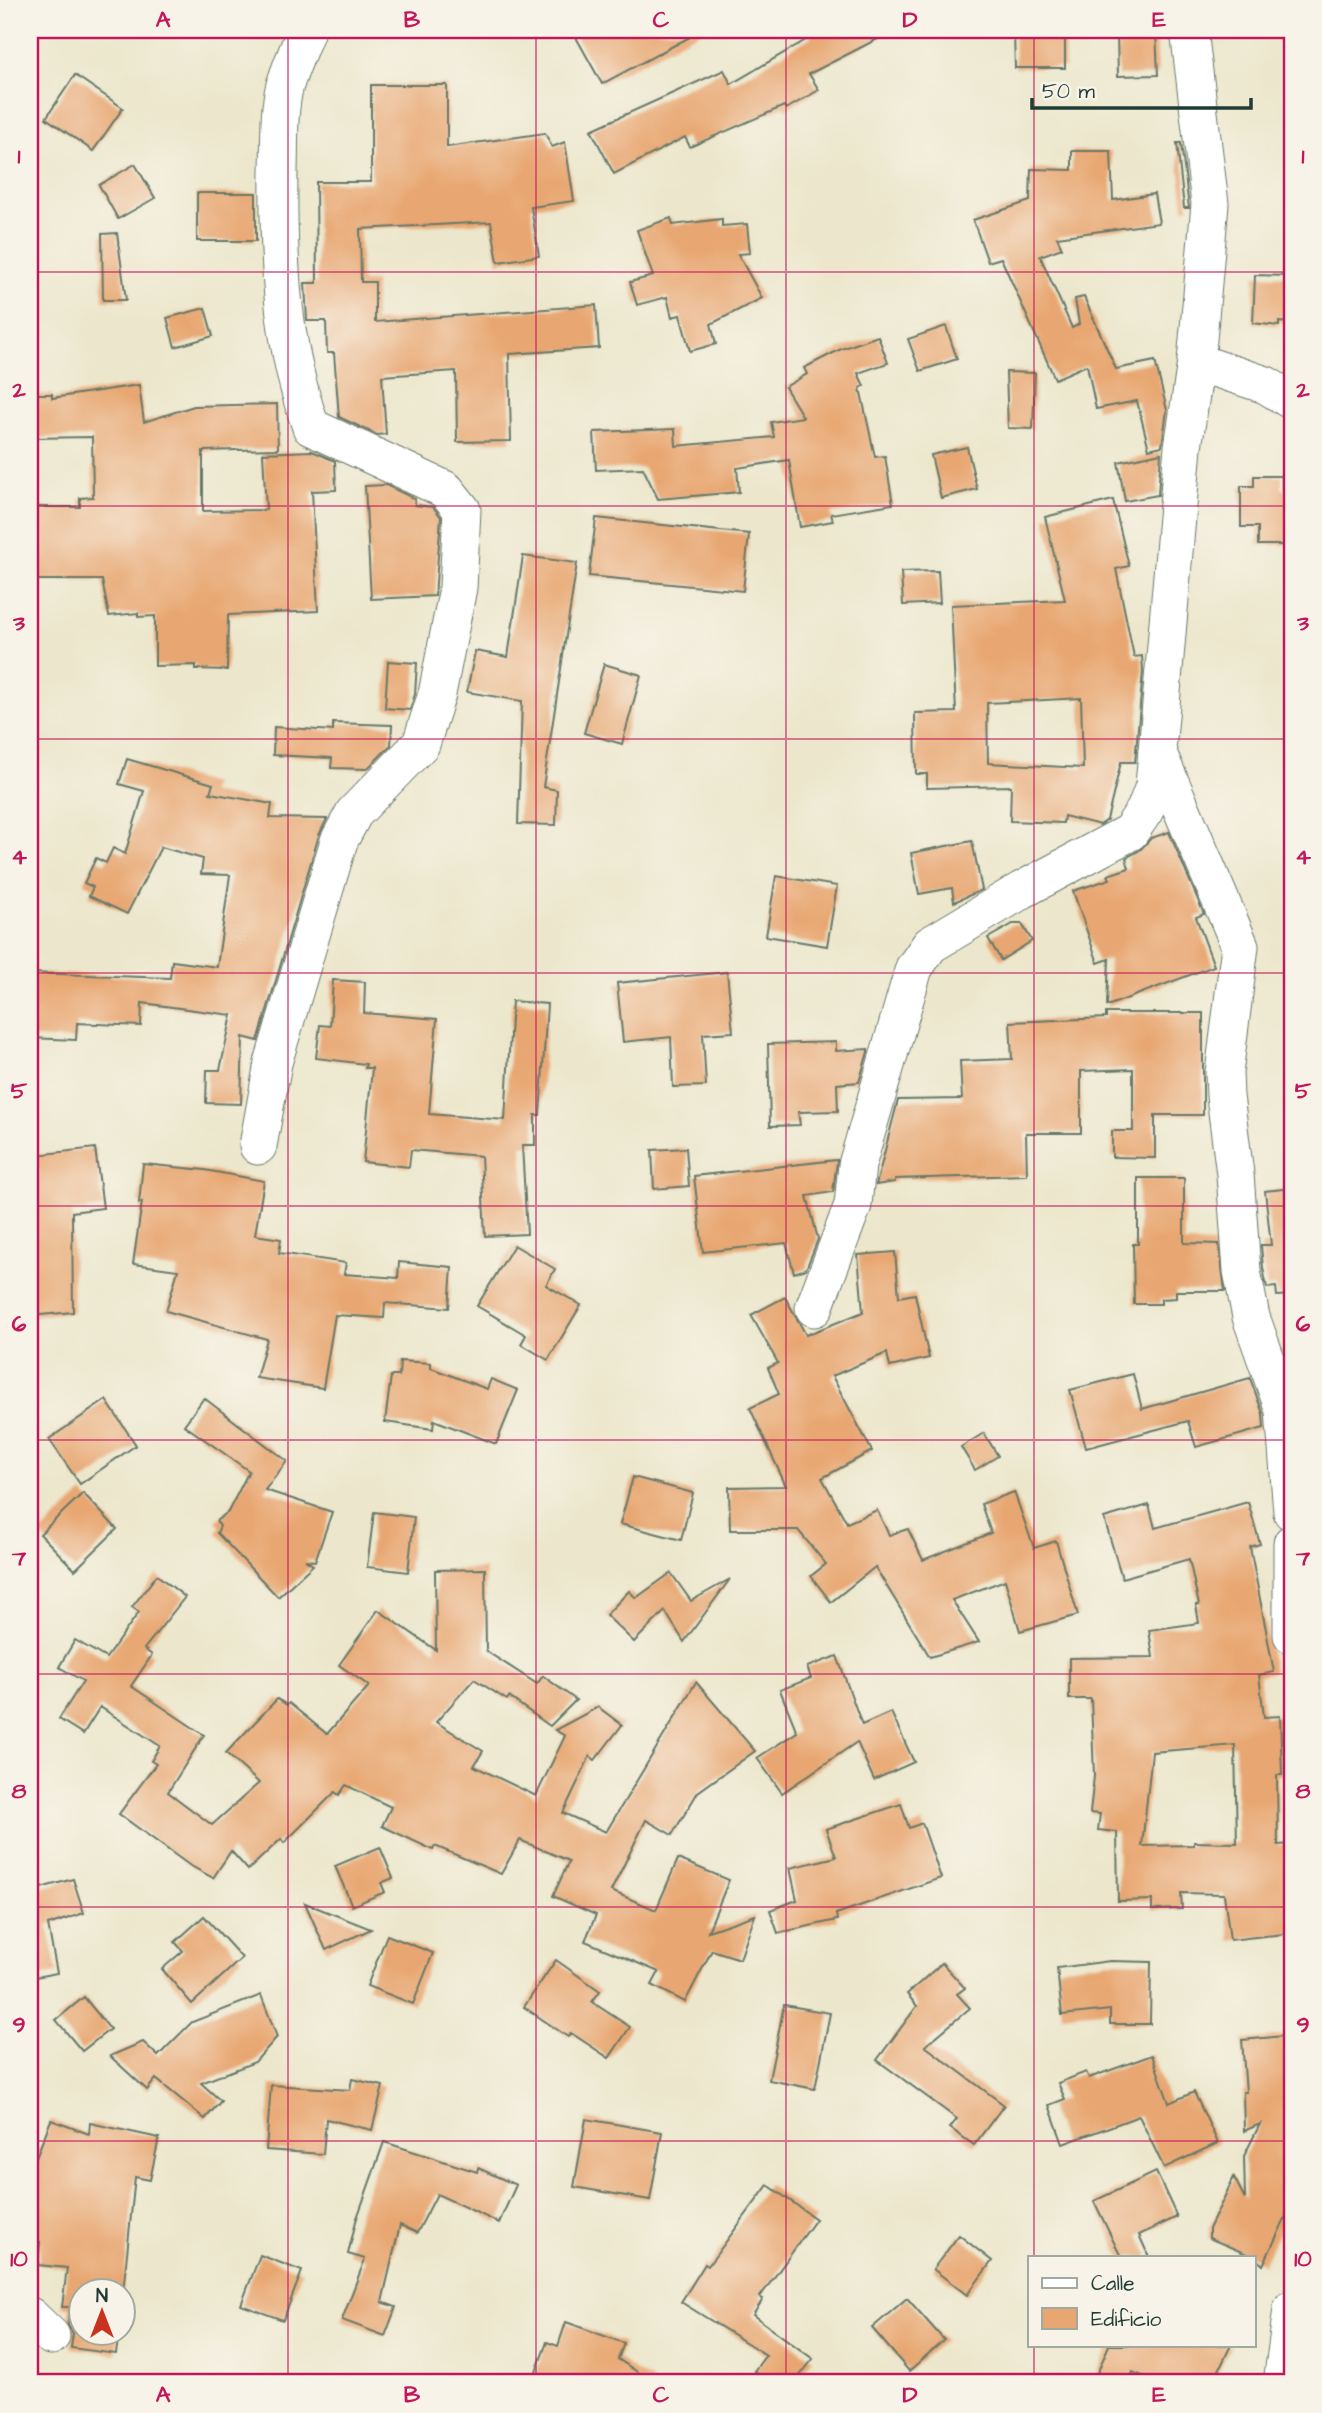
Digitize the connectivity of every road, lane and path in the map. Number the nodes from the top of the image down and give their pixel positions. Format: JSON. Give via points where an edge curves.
{"nodes":[{"id":1,"x":306,"y":30,"type":"edge"},
{"id":2,"x":1189,"y":30,"type":"edge"},
{"id":3,"x":1196,"y":362,"type":"junction"},
{"id":4,"x":1292,"y":401,"type":"edge"},
{"id":5,"x":1157,"y":751,"type":"junction"},
{"id":6,"x":258,"y":1146,"type":"dead end"},
{"id":7,"x":814,"y":1308,"type":"dead end"},
{"id":8,"x":1292,"y":1512,"type":"edge"},
{"id":9,"x":1292,"y":1543,"type":"edge"},
{"id":10,"x":1292,"y":1636,"type":"edge"},
{"id":11,"x":1292,"y":2309,"type":"edge"},
{"id":12,"x":1282,"y":2383,"type":"edge"}],
"edges":[{"from":1,"to":6,"type":"street","via":[[284,87],[279,154],[284,319],[300,397],[311,427],[446,489],[463,510],[458,588],[437,694],[421,744],[354,813],[339,841],[273,1063]]},
{"from":2,"to":3,"type":"street","via":[[1210,204]]},
{"from":3,"to":4,"type":"street","via":[[1266,385]]},
{"from":3,"to":5,"type":"street","via":[[1183,447]]},
{"from":5,"to":7,"type":"street","via":[[1154,786],[1130,832],[930,945],[914,968],[857,1165],[853,1205]]},
{"from":5,"to":8,"type":"street","via":[[1240,946],[1225,1096],[1242,1271],[1251,1317],[1284,1410]]},
{"from":9,"to":10,"type":"street"},
{"from":11,"to":12,"type":"street"}]}
